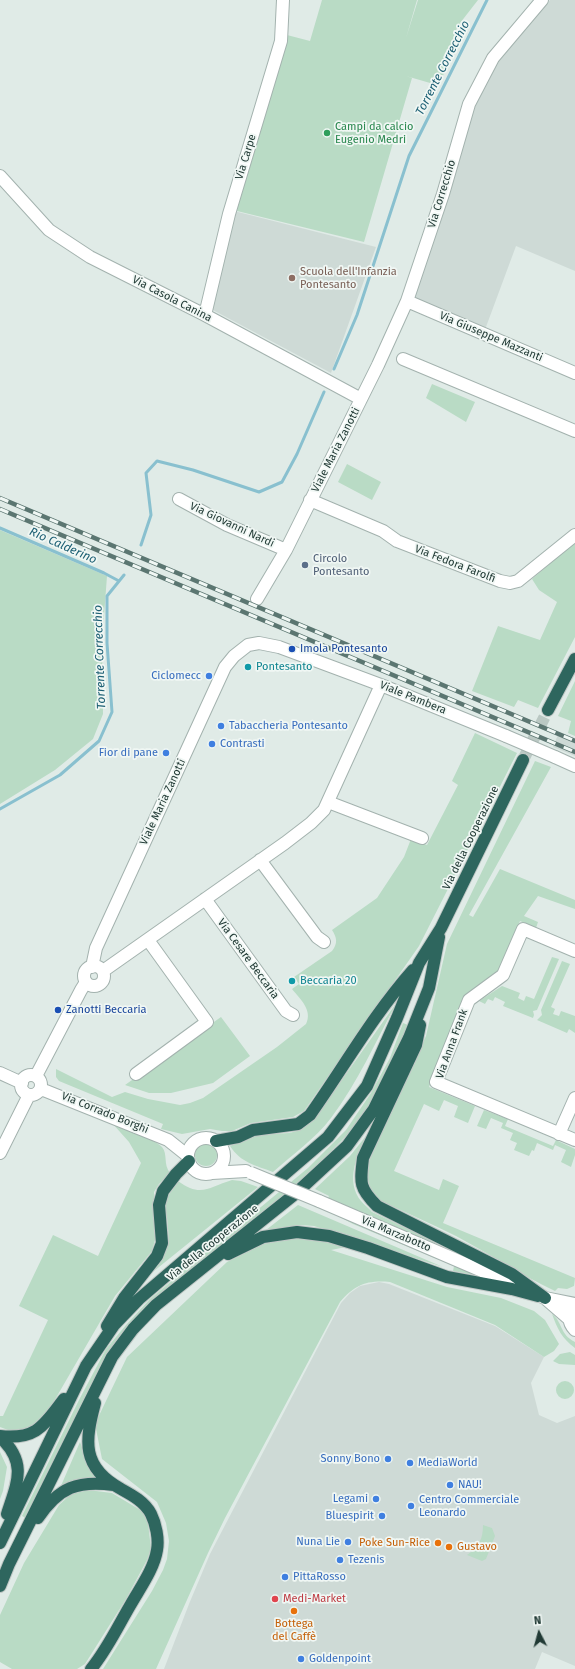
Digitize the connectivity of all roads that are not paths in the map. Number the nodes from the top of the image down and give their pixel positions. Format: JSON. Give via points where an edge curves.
{"nodes":[{"id":1,"x":283,"y":0,"type":"edge"},
{"id":2,"x":542,"y":0,"type":"edge"},
{"id":3,"x":0,"y":176,"type":"edge"},
{"id":4,"x":407,"y":301,"type":"junction"},
{"id":5,"x":205,"y":315,"type":"junction"},
{"id":6,"x":403,"y":359,"type":"dead end"},
{"id":7,"x":575,"y":373,"type":"edge"},
{"id":8,"x":361,"y":399,"type":"junction"},
{"id":9,"x":575,"y":431,"type":"edge"},
{"id":10,"x":179,"y":499,"type":"dead end"},
{"id":11,"x":310,"y":500,"type":"junction"},
{"id":12,"x":575,"y":535,"type":"edge"},
{"id":13,"x":392,"y":537,"type":"joint"},
{"id":14,"x":286,"y":550,"type":"junction"},
{"id":15,"x":256,"y":599,"type":"dead end"},
{"id":16,"x":248,"y":646,"type":"joint"},
{"id":17,"x":575,"y":659,"type":"edge"},
{"id":18,"x":381,"y":685,"type":"junction"},
{"id":19,"x":548,"y":710,"type":"tunnel mouth"},
{"id":20,"x":523,"y":760,"type":"tunnel mouth"},
{"id":21,"x":575,"y":766,"type":"edge"},
{"id":22,"x":328,"y":802,"type":"junction"},
{"id":23,"x":422,"y":838,"type":"dead end"},
{"id":24,"x":260,"y":860,"type":"junction"},
{"id":25,"x":205,"y":899,"type":"junction"},
{"id":26,"x":441,"y":928,"type":"junction"},
{"id":27,"x":148,"y":940,"type":"junction"},
{"id":28,"x":324,"y":942,"type":"dead end"},
{"id":29,"x":575,"y":951,"type":"edge"},
{"id":30,"x":419,"y":963,"type":"junction"},
{"id":31,"x":98,"y":969,"type":"junction"},
{"id":32,"x":86,"y":982,"type":"junction"},
{"id":33,"x":429,"y":988,"type":"junction"},
{"id":34,"x":293,"y":1015,"type":"dead end"},
{"id":35,"x":0,"y":1073,"type":"edge"},
{"id":36,"x":136,"y":1074,"type":"dead end"},
{"id":37,"x":36,"y":1076,"type":"junction"},
{"id":38,"x":22,"y":1082,"type":"junction"},
{"id":39,"x":40,"y":1089,"type":"junction"},
{"id":40,"x":29,"y":1095,"type":"junction"},
{"id":41,"x":575,"y":1098,"type":"edge"},
{"id":42,"x":559,"y":1134,"type":"junction"},
{"id":43,"x":202,"y":1139,"type":"junction"},
{"id":44,"x":168,"y":1140,"type":"junction"},
{"id":45,"x":575,"y":1140,"type":"edge"},
{"id":46,"x":216,"y":1141,"type":"junction"},
{"id":47,"x":0,"y":1154,"type":"edge"},
{"id":48,"x":224,"y":1154,"type":"junction"},
{"id":49,"x":189,"y":1159,"type":"junction"},
{"id":50,"x":249,"y":1172,"type":"junction"},
{"id":51,"x":212,"y":1173,"type":"junction"},
{"id":52,"x":204,"y":1267,"type":"junction"},
{"id":53,"x":545,"y":1298,"type":"junction"},
{"id":54,"x":575,"y":1304,"type":"edge"},
{"id":55,"x":569,"y":1319,"type":"junction"},
{"id":56,"x":575,"y":1330,"type":"edge"},
{"id":57,"x":112,"y":1356,"type":"junction"},
{"id":58,"x":87,"y":1364,"type":"junction"},
{"id":59,"x":0,"y":1437,"type":"edge"},
{"id":60,"x":114,"y":1485,"type":"junction"},
{"id":61,"x":0,"y":1535,"type":"edge"},
{"id":62,"x":0,"y":1543,"type":"edge"},
{"id":63,"x":8,"y":1564,"type":"junction"},
{"id":64,"x":0,"y":1586,"type":"edge"},
{"id":65,"x":91,"y":1669,"type":"edge"}],
"edges":[{"from":1,"to":5,"type":"street","name":"Via Carpe","via":[[281,41],[229,214]]},
{"from":2,"to":4,"type":"street","name":"Via Correcchio","via":[[493,58],[469,104],[443,194]]},
{"from":3,"to":5,"type":"street","name":"Via Casola Canina","via":[[49,230],[90,257]]},
{"from":4,"to":7,"type":"street","name":"Via Giuseppe Mazzanti"},
{"from":4,"to":8,"type":"street","name":"Via Correcchio"},
{"from":5,"to":8,"type":"street","name":"Via Casola Canina"},
{"from":6,"to":9,"type":"street"},
{"from":8,"to":11,"type":"street","name":"Viale Maria Zanotti"},
{"from":10,"to":14,"type":"street","name":"Via Giovanni Nardi","via":[[227,525]]},
{"from":11,"to":13,"type":"street","name":"Viale Maria Zanotti"},
{"from":11,"to":14,"type":"street","name":"Viale Maria Zanotti"},
{"from":12,"to":13,"type":"street","name":"Via Fedora Farolfi","via":[[528,574],[510,583],[396,541]]},
{"from":14,"to":15,"type":"street","name":"Viale Maria Zanotti"},
{"from":16,"to":18,"type":"street","name":"Viale Pambera","via":[[260,643],[279,647]]},
{"from":16,"to":31,"type":"street","name":"Viale Maria Zanotti","via":[[234,656],[226,666],[96,948]]},
{"from":17,"to":19,"type":"highway"},
{"from":18,"to":21,"type":"street","name":"Viale Pambera","bridge":true},
{"from":18,"to":22,"type":"street"},
{"from":20,"to":26,"type":"highway","name":"Via della Cooperazione"},
{"from":22,"to":23,"type":"street"},
{"from":22,"to":24,"type":"street","via":[[311,823]]},
{"from":24,"to":25,"type":"street"},
{"from":24,"to":28,"type":"street","via":[[316,937]]},
{"from":25,"to":27,"type":"street"},
{"from":25,"to":34,"type":"street","name":"Via Cesare Beccaria","via":[[286,1012]]},
{"from":26,"to":30,"type":"highway","name":"Via della Cooperazione"},
{"from":26,"to":33,"type":"highway","name":"Via della Cooperazione"},
{"from":27,"to":31,"type":"street"},
{"from":27,"to":36,"type":"street","via":[[207,1022]]},
{"from":29,"to":42,"type":"street","name":"Via Anna Frank","via":[[523,929],[503,975],[469,1000],[436,1082]]},
{"from":30,"to":46,"type":"highway","via":[[374,1020],[310,1115],[298,1124],[254,1130],[238,1137]]},
{"from":30,"to":58,"type":"highway","name":"Via della Cooperazione","via":[[398,1018],[367,1086],[328,1137],[139,1299],[114,1325]]},
{"from":31,"to":32,"type":"street","name":"Viale Maria Zanotti","via":[[86,971]]},
{"from":31,"to":32,"type":"street","name":"Viale Maria Zanotti","via":[[104,977],[101,984],[92,986]]},
{"from":32,"to":37,"type":"street","name":"Viale Maria Zanotti"},
{"from":33,"to":52,"type":"highway","name":"Via della Cooperazione","via":[[409,1038],[374,1109],[347,1146],[295,1194]]},
{"from":33,"to":53,"type":"highway","via":[[416,1045],[363,1158],[360,1177],[365,1194],[377,1206],[512,1274]]},
{"from":35,"to":38,"type":"street"},
{"from":37,"to":38,"type":"street","via":[[26,1077]]},
{"from":37,"to":39,"type":"street","via":[[41,1082]]},
{"from":38,"to":40,"type":"street","via":[[22,1088]]},
{"from":39,"to":40,"type":"street"},
{"from":39,"to":44,"type":"street","name":"Via Corrado Borghi"},
{"from":40,"to":47,"type":"street"},
{"from":41,"to":42,"type":"street"},
{"from":42,"to":45,"type":"street","name":"Via Anna Frank"},
{"from":43,"to":44,"type":"street","name":"Via Corrado Borghi"},
{"from":43,"to":46,"type":"street"},
{"from":43,"to":49,"type":"street","via":[[192,1145]]},
{"from":44,"to":49,"type":"street","name":"Via Corrado Borghi"},
{"from":46,"to":48,"type":"street"},
{"from":48,"to":50,"type":"street","name":"Via Marzabotto"},
{"from":48,"to":51,"type":"street","via":[[222,1166]]},
{"from":49,"to":51,"type":"street","via":[[192,1167],[201,1173]]},
{"from":49,"to":58,"type":"highway","via":[[163,1191],[159,1205],[162,1243],[157,1256],[124,1298]]},
{"from":50,"to":51,"type":"street","name":"Via Marzabotto"},
{"from":50,"to":53,"type":"street","name":"Via Marzabotto","bridge":true},
{"from":52,"to":53,"type":"highway","via":[[263,1237],[297,1232],[329,1236],[447,1277]]},
{"from":52,"to":57,"type":"highway","name":"Via della Cooperazione","via":[[156,1305],[133,1328]]},
{"from":53,"to":54,"type":"street","name":"Via Marzabotto"},
{"from":53,"to":55,"type":"street","name":"Via Marzabotto"},
{"from":54,"to":55,"type":"street","name":"Via Marzabotto","via":[[571,1308]]},
{"from":55,"to":56,"type":"street","name":"Via Marzabotto"},
{"from":57,"to":60,"type":"highway","via":[[95,1402],[88,1427],[87,1444],[90,1456],[98,1469]]},
{"from":57,"to":63,"type":"highway","name":"Via della Cooperazione"},
{"from":58,"to":59,"type":"highway","via":[[66,1398],[44,1425],[28,1435]]},
{"from":58,"to":62,"type":"highway","name":"Via della Cooperazione"},
{"from":59,"to":61,"type":"highway","via":[[14,1453],[19,1470]]},
{"from":60,"to":63,"type":"highway","via":[[84,1483],[68,1488],[55,1497],[44,1509]]},
{"from":60,"to":65,"type":"highway","via":[[135,1497],[151,1513],[157,1551],[146,1578]]},
{"from":63,"to":64,"type":"highway","name":"Via della Cooperazione"}]}
